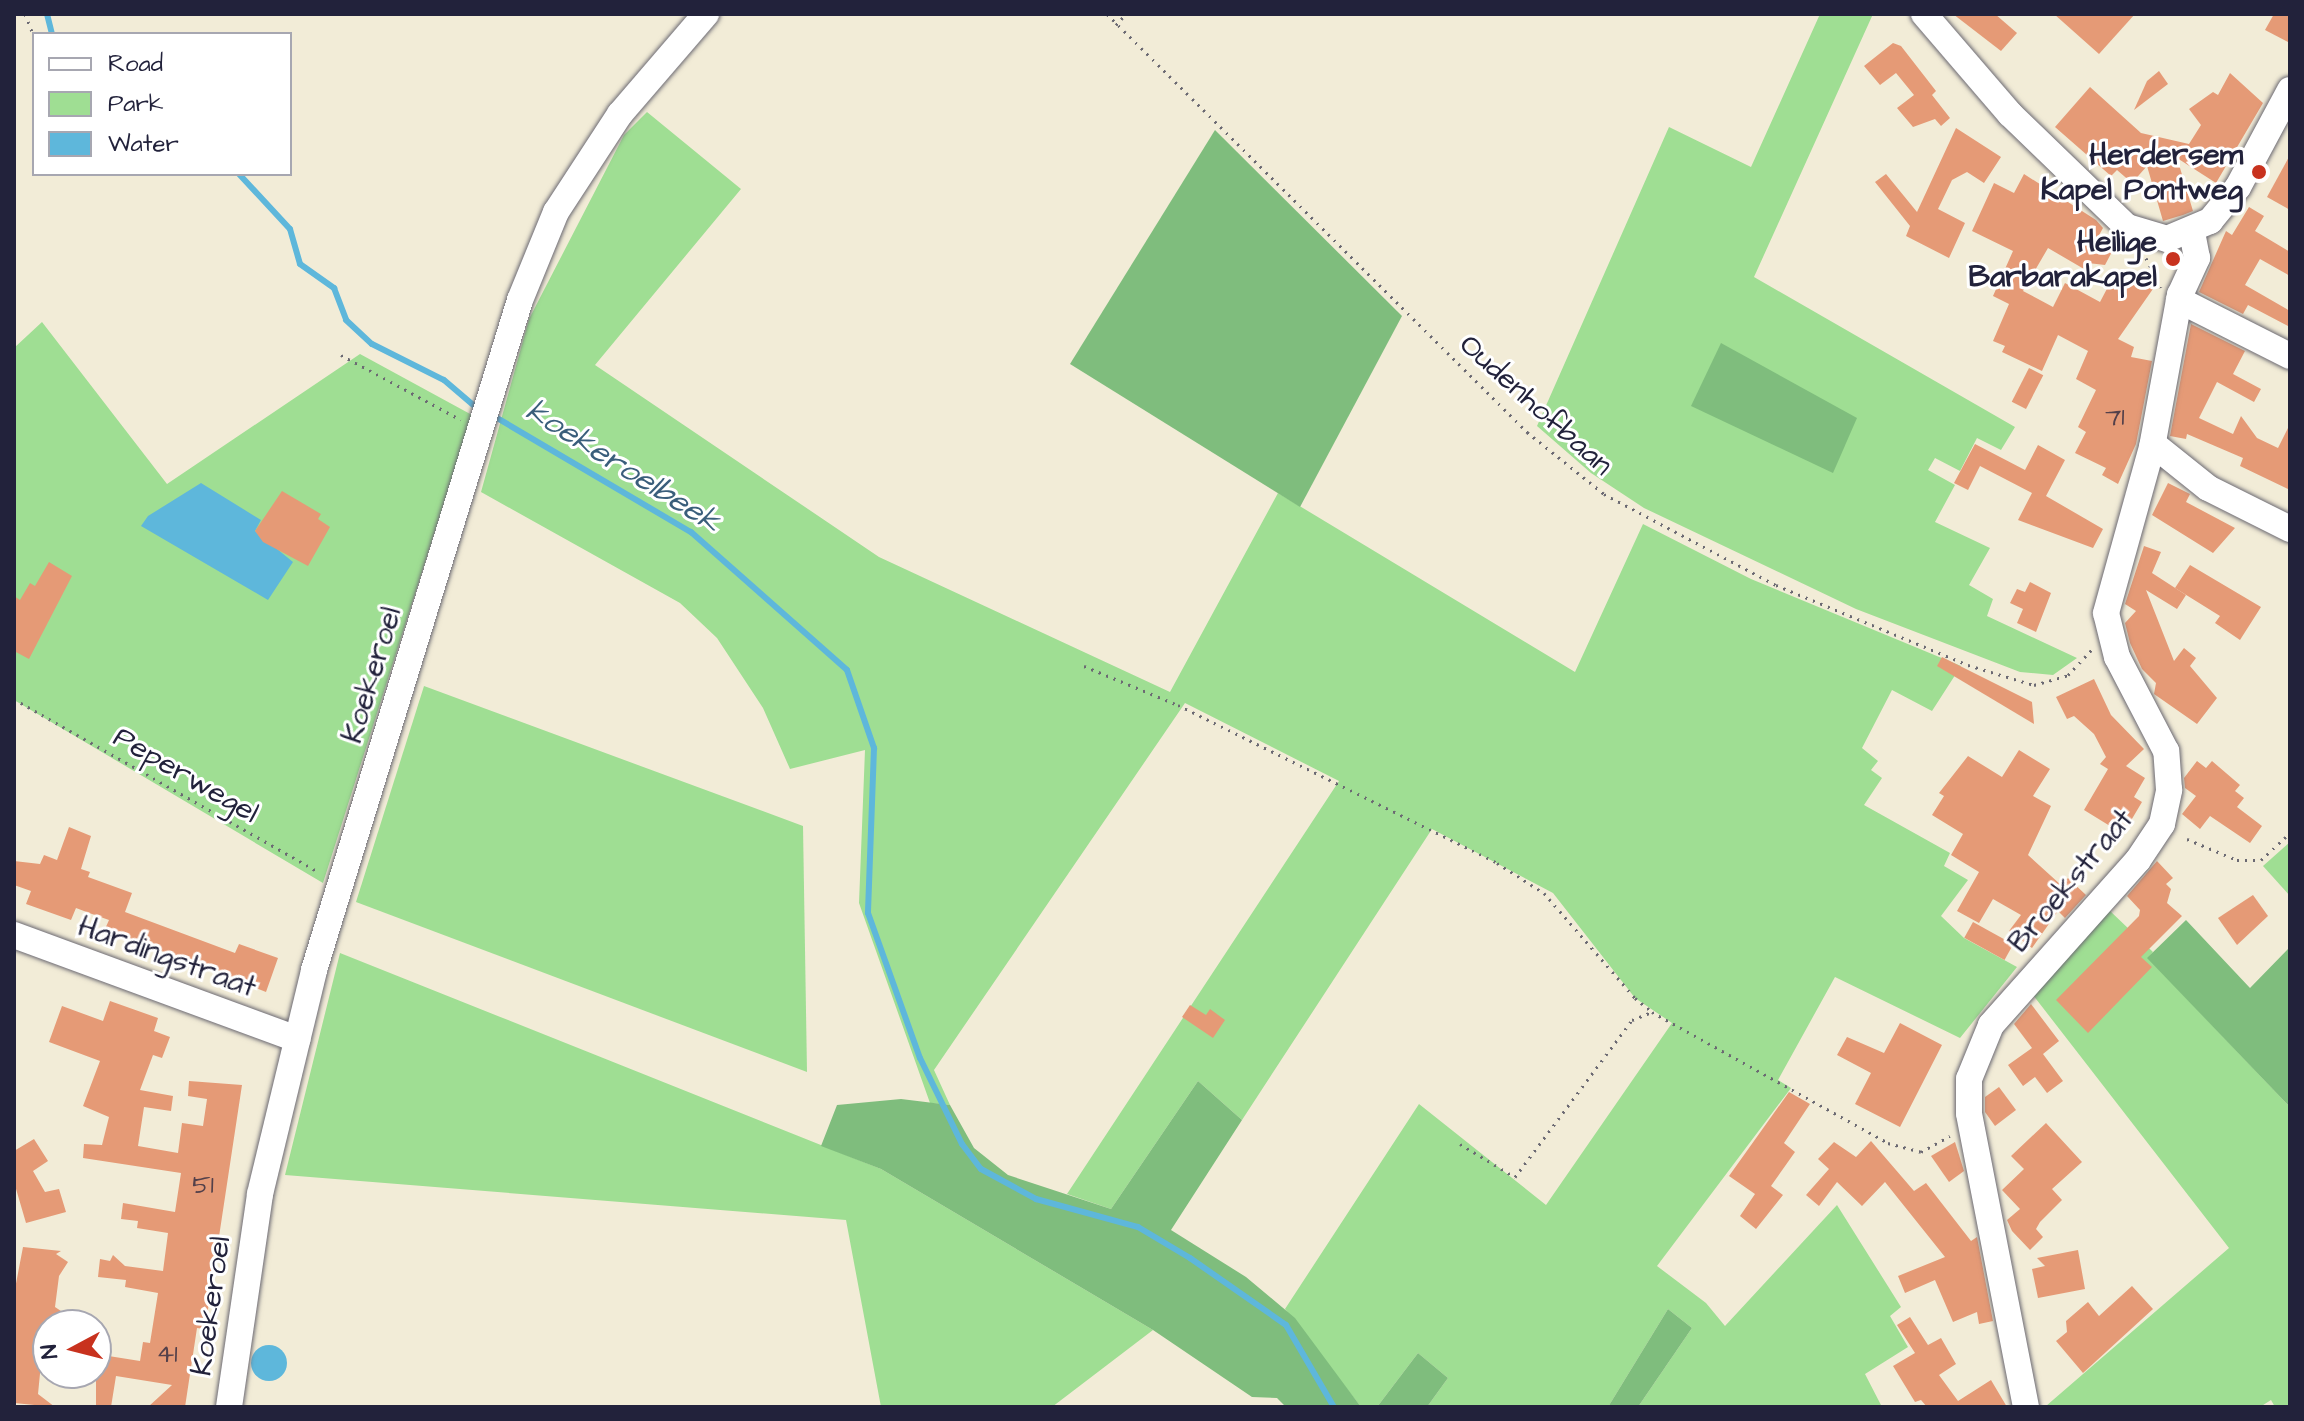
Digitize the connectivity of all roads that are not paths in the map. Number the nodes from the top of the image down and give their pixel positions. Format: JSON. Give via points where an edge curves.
{"nodes":[{"id":1,"x":706,"y":14,"type":"edge"},
{"id":2,"x":1924,"y":14,"type":"edge"},
{"id":3,"x":2290,"y":90,"type":"edge"},
{"id":4,"x":2192,"y":233,"type":"junction"},
{"id":5,"x":2172,"y":296,"type":"junction"},
{"id":6,"x":2290,"y":356,"type":"edge"},
{"id":7,"x":2153,"y":444,"type":"junction"},
{"id":8,"x":2290,"y":529,"type":"edge"},
{"id":9,"x":14,"y":935,"type":"edge"},
{"id":10,"x":297,"y":1039,"type":"junction"},
{"id":11,"x":229,"y":1407,"type":"edge"},
{"id":12,"x":2026,"y":1407,"type":"edge"}],
"edges":[{"from":1,"to":10,"type":"street","name":"Koekeroel","via":[[620,114],[556,212],[520,300]]},
{"from":2,"to":4,"type":"street","via":[[2010,114],[2127,227],[2167,239]]},
{"from":3,"to":4,"type":"street","via":[[2238,187],[2210,221]]},
{"from":4,"to":5,"type":"street","via":[[2197,258]]},
{"from":5,"to":6,"type":"street"},
{"from":5,"to":7,"type":"street"},
{"from":7,"to":8,"type":"street","via":[[2208,488]]},
{"from":7,"to":12,"type":"street","name":"Broekstraat","via":[[2106,613],[2107,631],[2166,751],[2169,790],[2162,824],[2138,860],[1991,1025],[1969,1079],[1972,1124]]},
{"from":9,"to":10,"type":"street","name":"Hardingstraat"},
{"from":10,"to":11,"type":"street","name":"Koekeroel","via":[[260,1194]]}]}
